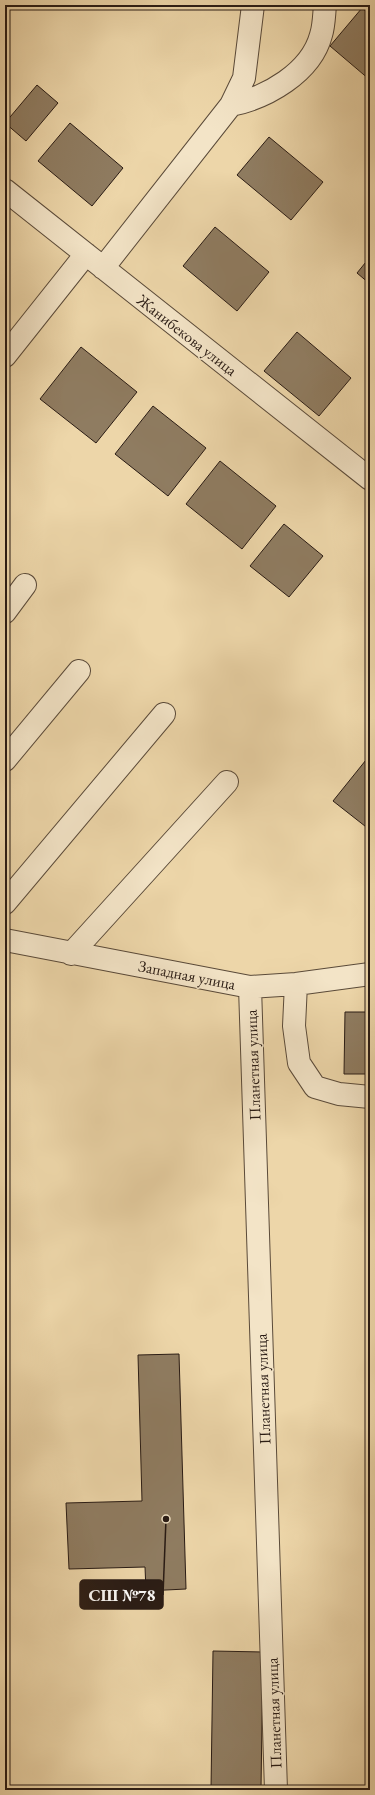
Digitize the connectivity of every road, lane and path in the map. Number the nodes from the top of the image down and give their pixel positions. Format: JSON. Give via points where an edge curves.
{"nodes":[{"id":1,"x":253,"y":5,"type":"edge"},
{"id":2,"x":325,"y":5,"type":"edge"},
{"id":3,"x":231,"y":105,"type":"junction"},
{"id":4,"x":5,"y":191,"type":"edge"},
{"id":5,"x":86,"y":254,"type":"junction"},
{"id":6,"x":103,"y":268,"type":"junction"},
{"id":7,"x":5,"y":356,"type":"edge"},
{"id":8,"x":370,"y":479,"type":"edge"},
{"id":9,"x":25,"y":585,"type":"dead end"},
{"id":10,"x":5,"y":612,"type":"edge"},
{"id":11,"x":79,"y":671,"type":"dead end"},
{"id":12,"x":164,"y":714,"type":"dead end"},
{"id":13,"x":5,"y":760,"type":"edge"},
{"id":14,"x":227,"y":782,"type":"dead end"},
{"id":15,"x":5,"y":903,"type":"edge"},
{"id":16,"x":5,"y":940,"type":"edge"},
{"id":17,"x":71,"y":954,"type":"junction"},
{"id":18,"x":370,"y":974,"type":"edge"},
{"id":19,"x":296,"y":984,"type":"junction"},
{"id":20,"x":250,"y":988,"type":"junction"},
{"id":21,"x":370,"y":1097,"type":"edge"},
{"id":22,"x":276,"y":1790,"type":"edge"}],
"edges":[{"from":1,"to":3,"type":"street","via":[[244,78]]},
{"from":2,"to":3,"type":"street","via":[[321,36],[310,56],[292,77],[266,94],[248,102]]},
{"from":3,"to":6,"type":"street"},
{"from":4,"to":5,"type":"street","name":"Жанибекова улица"},
{"from":5,"to":6,"type":"street","name":"Жанибекова улица"},
{"from":5,"to":7,"type":"street"},
{"from":6,"to":8,"type":"street","name":"Жанибекова улица"},
{"from":9,"to":10,"type":"street"},
{"from":11,"to":13,"type":"street"},
{"from":12,"to":15,"type":"street"},
{"from":14,"to":17,"type":"street"},
{"from":16,"to":17,"type":"street","name":"Западная улица"},
{"from":17,"to":20,"type":"street","name":"Западная улица"},
{"from":18,"to":19,"type":"street","name":"Западная улица"},
{"from":19,"to":20,"type":"street","name":"Западная улица"},
{"from":19,"to":21,"type":"street","via":[[294,1026],[299,1063],[315,1087],[339,1094]]},
{"from":20,"to":22,"type":"street","name":"Планетная улица"}]}
